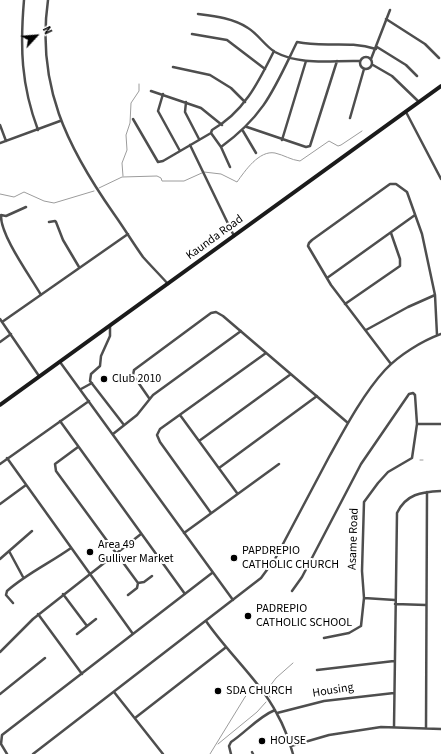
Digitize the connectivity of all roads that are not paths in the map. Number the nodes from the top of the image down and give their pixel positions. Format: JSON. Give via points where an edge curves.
{"nodes":[{"id":1,"x":24,"y":0,"type":"edge"},
{"id":2,"x":48,"y":0,"type":"edge"},
{"id":3,"x":390,"y":10,"type":"dead end"},
{"id":4,"x":198,"y":14,"type":"dead end"},
{"id":5,"x":386,"y":19,"type":"junction"},
{"id":6,"x":192,"y":34,"type":"dead end"},
{"id":7,"x":377,"y":48,"type":"junction"},
{"id":8,"x":274,"y":51,"type":"junction"},
{"id":9,"x":290,"y":57,"type":"junction"},
{"id":10,"x":439,"y":58,"type":"dead end"},
{"id":11,"x":371,"y":59,"type":"junction"},
{"id":12,"x":306,"y":61,"type":"junction"},
{"id":13,"x":337,"y":61,"type":"junction"},
{"id":14,"x":360,"y":61,"type":"junction"},
{"id":15,"x":372,"y":65,"type":"junction"},
{"id":16,"x":174,"y":67,"type":"dead end"},
{"id":17,"x":265,"y":69,"type":"junction"},
{"id":18,"x":364,"y":69,"type":"junction"},
{"id":19,"x":417,"y":76,"type":"dead end"},
{"id":20,"x":441,"y":86,"type":"edge"},
{"id":21,"x":151,"y":91,"type":"dead end"},
{"id":22,"x":163,"y":94,"type":"junction"},
{"id":23,"x":186,"y":102,"type":"junction"},
{"id":24,"x":245,"y":102,"type":"junction"},
{"id":25,"x":420,"y":102,"type":"junction"},
{"id":26,"x":406,"y":112,"type":"junction"},
{"id":27,"x":133,"y":118,"type":"dead end"},
{"id":28,"x":350,"y":118,"type":"dead end"},
{"id":29,"x":60,"y":121,"type":"junction"},
{"id":30,"x":0,"y":125,"type":"edge"},
{"id":31,"x":222,"y":125,"type":"junction"},
{"id":32,"x":246,"y":127,"type":"junction"},
{"id":33,"x":38,"y":130,"type":"junction"},
{"id":34,"x":243,"y":130,"type":"junction"},
{"id":35,"x":211,"y":133,"type":"junction"},
{"id":36,"x":200,"y":139,"type":"junction"},
{"id":37,"x":282,"y":140,"type":"junction"},
{"id":38,"x":6,"y":141,"type":"junction"},
{"id":39,"x":0,"y":143,"type":"edge"},
{"id":40,"x":190,"y":145,"type":"junction"},
{"id":41,"x":221,"y":148,"type":"junction"},
{"id":42,"x":180,"y":151,"type":"junction"},
{"id":43,"x":256,"y":153,"type":"dead end"},
{"id":44,"x":230,"y":168,"type":"dead end"},
{"id":45,"x":441,"y":179,"type":"edge"},
{"id":46,"x":26,"y":207,"type":"dead end"},
{"id":47,"x":1,"y":213,"type":"edge"},
{"id":48,"x":415,"y":215,"type":"junction"},
{"id":49,"x":49,"y":222,"type":"dead end"},
{"id":50,"x":391,"y":233,"type":"junction"},
{"id":51,"x":128,"y":234,"type":"junction"},
{"id":52,"x":234,"y":236,"type":"junction"},
{"id":53,"x":79,"y":267,"type":"junction"},
{"id":54,"x":327,"y":278,"type":"junction"},
{"id":55,"x":168,"y":284,"type":"junction"},
{"id":56,"x":41,"y":295,"type":"junction"},
{"id":57,"x":435,"y":295,"type":"junction"},
{"id":58,"x":345,"y":304,"type":"junction"},
{"id":59,"x":0,"y":319,"type":"edge"},
{"id":60,"x":2,"y":322,"type":"junction"},
{"id":61,"x":110,"y":325,"type":"junction"},
{"id":62,"x":366,"y":330,"type":"junction"},
{"id":63,"x":241,"y":331,"type":"junction"},
{"id":64,"x":11,"y":334,"type":"junction"},
{"id":65,"x":441,"y":334,"type":"edge"},
{"id":66,"x":437,"y":335,"type":"junction"},
{"id":67,"x":0,"y":342,"type":"edge"},
{"id":68,"x":266,"y":353,"type":"junction"},
{"id":69,"x":60,"y":362,"type":"junction"},
{"id":70,"x":391,"y":364,"type":"junction"},
{"id":71,"x":292,"y":374,"type":"junction"},
{"id":72,"x":40,"y":377,"type":"junction"},
{"id":73,"x":92,"y":383,"type":"junction"},
{"id":74,"x":81,"y":389,"type":"junction"},
{"id":75,"x":317,"y":396,"type":"junction"},
{"id":76,"x":150,"y":398,"type":"junction"},
{"id":77,"x":89,"y":401,"type":"junction"},
{"id":78,"x":0,"y":405,"type":"edge"},
{"id":79,"x":180,"y":415,"type":"junction"},
{"id":80,"x":60,"y":421,"type":"junction"},
{"id":81,"x":348,"y":423,"type":"junction"},
{"id":82,"x":417,"y":424,"type":"junction"},
{"id":83,"x":441,"y":424,"type":"edge"},
{"id":84,"x":124,"y":425,"type":"junction"},
{"id":85,"x":112,"y":434,"type":"junction"},
{"id":86,"x":199,"y":441,"type":"junction"},
{"id":87,"x":78,"y":447,"type":"junction"},
{"id":88,"x":7,"y":458,"type":"junction"},
{"id":89,"x":0,"y":464,"type":"edge"},
{"id":90,"x":279,"y":464,"type":"dead end"},
{"id":91,"x":219,"y":468,"type":"junction"},
{"id":92,"x":26,"y":485,"type":"junction"},
{"id":93,"x":441,"y":491,"type":"edge"},
{"id":94,"x":427,"y":492,"type":"junction"},
{"id":95,"x":237,"y":493,"type":"junction"},
{"id":96,"x":0,"y":504,"type":"edge"},
{"id":97,"x":211,"y":513,"type":"junction"},
{"id":98,"x":32,"y":530,"type":"dead end"},
{"id":99,"x":184,"y":533,"type":"junction"},
{"id":100,"x":141,"y":534,"type":"junction"},
{"id":101,"x":71,"y":548,"type":"junction"},
{"id":102,"x":9,"y":551,"type":"junction"},
{"id":103,"x":116,"y":554,"type":"junction"},
{"id":104,"x":0,"y":559,"type":"edge"},
{"id":105,"x":90,"y":573,"type":"junction"},
{"id":106,"x":212,"y":573,"type":"junction"},
{"id":107,"x":152,"y":576,"type":"dead end"},
{"id":108,"x":23,"y":577,"type":"junction"},
{"id":109,"x":138,"y":583,"type":"junction"},
{"id":110,"x":292,"y":591,"type":"dead end"},
{"id":111,"x":63,"y":594,"type":"junction"},
{"id":112,"x":185,"y":594,"type":"junction"},
{"id":113,"x":128,"y":595,"type":"dead end"},
{"id":114,"x":364,"y":598,"type":"junction"},
{"id":115,"x":233,"y":600,"type":"junction"},
{"id":116,"x":394,"y":600,"type":"junction"},
{"id":117,"x":13,"y":603,"type":"dead end"},
{"id":118,"x":395,"y":604,"type":"junction"},
{"id":119,"x":426,"y":605,"type":"junction"},
{"id":120,"x":38,"y":614,"type":"junction"},
{"id":121,"x":96,"y":619,"type":"dead end"},
{"id":122,"x":206,"y":621,"type":"junction"},
{"id":123,"x":87,"y":626,"type":"junction"},
{"id":124,"x":77,"y":634,"type":"dead end"},
{"id":125,"x":132,"y":634,"type":"junction"},
{"id":126,"x":324,"y":638,"type":"dead end"},
{"id":127,"x":225,"y":648,"type":"junction"},
{"id":128,"x":0,"y":652,"type":"edge"},
{"id":129,"x":45,"y":658,"type":"dead end"},
{"id":130,"x":394,"y":661,"type":"junction"},
{"id":131,"x":317,"y":670,"type":"dead end"},
{"id":132,"x":82,"y":674,"type":"junction"},
{"id":133,"x":114,"y":692,"type":"junction"},
{"id":134,"x":394,"y":693,"type":"junction"},
{"id":135,"x":0,"y":694,"type":"edge"},
{"id":136,"x":276,"y":712,"type":"junction"},
{"id":137,"x":135,"y":718,"type":"junction"},
{"id":138,"x":394,"y":727,"type":"junction"},
{"id":139,"x":426,"y":728,"type":"junction"},
{"id":140,"x":441,"y":729,"type":"edge"},
{"id":141,"x":291,"y":746,"type":"junction"},
{"id":142,"x":7,"y":754,"type":"edge"},
{"id":143,"x":33,"y":754,"type":"edge"},
{"id":144,"x":163,"y":754,"type":"edge"},
{"id":145,"x":231,"y":754,"type":"edge"},
{"id":146,"x":293,"y":754,"type":"edge"}],
"edges":[{"from":1,"to":33,"type":"street","via":[[22,70]]},
{"from":2,"to":29,"type":"street","via":[[45,31],[47,58]]},
{"from":3,"to":5,"type":"street"},
{"from":4,"to":8,"type":"street","via":[[236,22],[248,28]]},
{"from":5,"to":7,"type":"street"},
{"from":5,"to":10,"type":"street","via":[[414,36]]},
{"from":6,"to":17,"type":"street","via":[[227,40]]},
{"from":7,"to":9,"type":"street","via":[[350,43],[319,45],[297,42]]},
{"from":7,"to":11,"type":"street"},
{"from":7,"to":19,"type":"street","via":[[406,65]]},
{"from":8,"to":9,"type":"street"},
{"from":8,"to":17,"type":"street"},
{"from":9,"to":12,"type":"street"},
{"from":9,"to":32,"type":"street","via":[[268,101]]},
{"from":11,"to":14,"type":"street","via":[[365,56]]},
{"from":11,"to":15,"type":"street"},
{"from":12,"to":13,"type":"street"},
{"from":12,"to":37,"type":"street"},
{"from":13,"to":14,"type":"street"},
{"from":13,"to":37,"type":"street","via":[[310,146]]},
{"from":14,"to":18,"type":"street"},
{"from":15,"to":18,"type":"street","via":[[370,69]]},
{"from":15,"to":25,"type":"street","via":[[392,76]]},
{"from":16,"to":24,"type":"street","via":[[210,75],[231,88]]},
{"from":17,"to":24,"type":"street"},
{"from":18,"to":28,"type":"street"},
{"from":20,"to":25,"type":"main road","name":"Kaunda Road"},
{"from":21,"to":22,"type":"street"},
{"from":22,"to":23,"type":"street"},
{"from":22,"to":42,"type":"street","via":[[158,111]]},
{"from":23,"to":31,"type":"street","via":[[201,108]]},
{"from":23,"to":36,"type":"street","via":[[185,112]]},
{"from":24,"to":31,"type":"street"},
{"from":25,"to":26,"type":"main road","name":"Kaunda Road"},
{"from":26,"to":45,"type":"street"},
{"from":26,"to":52,"type":"main road","name":"Kaunda Road"},
{"from":27,"to":42,"type":"street","via":[[158,162]]},
{"from":29,"to":33,"type":"street"},
{"from":29,"to":51,"type":"street","via":[[77,157],[103,200]]},
{"from":30,"to":38,"type":"street"},
{"from":31,"to":35,"type":"street"},
{"from":32,"to":34,"type":"street"},
{"from":32,"to":37,"type":"street"},
{"from":33,"to":38,"type":"street"},
{"from":34,"to":41,"type":"street"},
{"from":34,"to":43,"type":"street"},
{"from":35,"to":36,"type":"street"},
{"from":35,"to":41,"type":"street"},
{"from":36,"to":40,"type":"street"},
{"from":38,"to":39,"type":"street"},
{"from":40,"to":42,"type":"street"},
{"from":40,"to":52,"type":"street"},
{"from":41,"to":44,"type":"street"},
{"from":46,"to":47,"type":"street","via":[[6,216]]},
{"from":47,"to":56,"type":"street","via":[[3,230]]},
{"from":48,"to":50,"type":"street"},
{"from":48,"to":54,"type":"street","via":[[409,196],[402,187],[394,183],[382,188],[308,243]]},
{"from":48,"to":57,"type":"street","via":[[424,242]]},
{"from":49,"to":53,"type":"street","via":[[56,222]]},
{"from":50,"to":54,"type":"street"},
{"from":50,"to":58,"type":"street","via":[[400,266]]},
{"from":51,"to":53,"type":"street"},
{"from":51,"to":55,"type":"street","via":[[143,257]]},
{"from":52,"to":55,"type":"main road","name":"Kaunda Road"},
{"from":53,"to":56,"type":"street"},
{"from":54,"to":58,"type":"street"},
{"from":55,"to":61,"type":"main road","name":"Kaunda Road"},
{"from":56,"to":60,"type":"street"},
{"from":57,"to":62,"type":"street"},
{"from":57,"to":66,"type":"street"},
{"from":58,"to":62,"type":"street"},
{"from":59,"to":60,"type":"street"},
{"from":60,"to":64,"type":"street"},
{"from":61,"to":69,"type":"main road","name":"Kaunda Road"},
{"from":61,"to":73,"type":"street","via":[[110,336],[101,356],[100,366],[90,377]]},
{"from":62,"to":70,"type":"street"},
{"from":63,"to":68,"type":"street"},
{"from":63,"to":76,"type":"street"},
{"from":63,"to":76,"type":"street","via":[[224,316],[214,312],[135,368],[133,373]]},
{"from":64,"to":67,"type":"street"},
{"from":64,"to":72,"type":"street"},
{"from":65,"to":66,"type":"street"},
{"from":66,"to":70,"type":"street"},
{"from":68,"to":71,"type":"street"},
{"from":68,"to":79,"type":"street"},
{"from":69,"to":72,"type":"main road","name":"Kaunda Road"},
{"from":69,"to":74,"type":"street"},
{"from":70,"to":81,"type":"street","via":[[376,381]]},
{"from":71,"to":75,"type":"street"},
{"from":71,"to":86,"type":"street"},
{"from":72,"to":78,"type":"main road","name":"Kaunda Road"},
{"from":73,"to":74,"type":"street"},
{"from":73,"to":84,"type":"street"},
{"from":74,"to":77,"type":"street"},
{"from":75,"to":81,"type":"street"},
{"from":75,"to":91,"type":"street"},
{"from":76,"to":84,"type":"street","via":[[137,415]]},
{"from":77,"to":80,"type":"street"},
{"from":77,"to":85,"type":"street"},
{"from":79,"to":86,"type":"street"},
{"from":79,"to":97,"type":"street","via":[[158,432],[157,438]]},
{"from":80,"to":87,"type":"street"},
{"from":80,"to":88,"type":"street"},
{"from":81,"to":115,"type":"street","via":[[271,564],[260,578]]},
{"from":82,"to":83,"type":"street"},
{"from":82,"to":110,"type":"street","name":"Asame Road","via":[[416,397],[411,393],[361,464],[302,577]]},
{"from":82,"to":114,"type":"street","name":"Asame Road","via":[[412,458],[383,477],[364,502]]},
{"from":84,"to":85,"type":"street"},
{"from":85,"to":99,"type":"street"},
{"from":86,"to":91,"type":"street"},
{"from":87,"to":100,"type":"street"},
{"from":87,"to":103,"type":"street","via":[[55,464],[56,471]]},
{"from":88,"to":89,"type":"street"},
{"from":88,"to":92,"type":"street"},
{"from":90,"to":95,"type":"street"},
{"from":91,"to":95,"type":"street"},
{"from":92,"to":96,"type":"street"},
{"from":92,"to":101,"type":"street"},
{"from":93,"to":94,"type":"street"},
{"from":94,"to":116,"type":"street","via":[[419,492],[408,498],[397,513]]},
{"from":94,"to":119,"type":"street"},
{"from":95,"to":97,"type":"street"},
{"from":97,"to":99,"type":"street"},
{"from":98,"to":102,"type":"street"},
{"from":99,"to":106,"type":"street"},
{"from":100,"to":103,"type":"street"},
{"from":100,"to":112,"type":"street"},
{"from":101,"to":105,"type":"street"},
{"from":101,"to":108,"type":"street"},
{"from":102,"to":104,"type":"street"},
{"from":102,"to":108,"type":"street"},
{"from":103,"to":105,"type":"street"},
{"from":103,"to":109,"type":"street"},
{"from":105,"to":111,"type":"street"},
{"from":105,"to":125,"type":"street"},
{"from":106,"to":112,"type":"street"},
{"from":106,"to":115,"type":"street"},
{"from":107,"to":109,"type":"street"},
{"from":108,"to":117,"type":"street","via":[[7,591],[6,595]]},
{"from":109,"to":113,"type":"street","via":[[137,588]]},
{"from":111,"to":120,"type":"street"},
{"from":111,"to":123,"type":"street"},
{"from":112,"to":125,"type":"street"},
{"from":114,"to":116,"type":"street"},
{"from":114,"to":126,"type":"street","name":"Asame Road","via":[[360,626],[349,633]]},
{"from":115,"to":122,"type":"street"},
{"from":116,"to":118,"type":"street"},
{"from":118,"to":119,"type":"street"},
{"from":118,"to":130,"type":"street"},
{"from":119,"to":139,"type":"street"},
{"from":120,"to":128,"type":"street"},
{"from":120,"to":132,"type":"street"},
{"from":121,"to":123,"type":"street"},
{"from":122,"to":127,"type":"street"},
{"from":122,"to":133,"type":"street"},
{"from":123,"to":124,"type":"street"},
{"from":125,"to":132,"type":"street"},
{"from":127,"to":136,"type":"street"},
{"from":127,"to":137,"type":"street"},
{"from":129,"to":135,"type":"street"},
{"from":130,"to":131,"type":"street"},
{"from":130,"to":134,"type":"street"},
{"from":132,"to":142,"type":"street","via":[[2,735],[1,744]]},
{"from":133,"to":137,"type":"street"},
{"from":133,"to":143,"type":"street"},
{"from":134,"to":136,"type":"street","name":"Housing","via":[[324,701]]},
{"from":134,"to":138,"type":"street"},
{"from":136,"to":141,"type":"street"},
{"from":136,"to":145,"type":"street","name":"Housing","via":[[264,715],[231,742]]},
{"from":137,"to":144,"type":"street"},
{"from":138,"to":139,"type":"street"},
{"from":138,"to":141,"type":"street","via":[[329,735]]},
{"from":139,"to":140,"type":"street"},
{"from":141,"to":146,"type":"street"}]}
